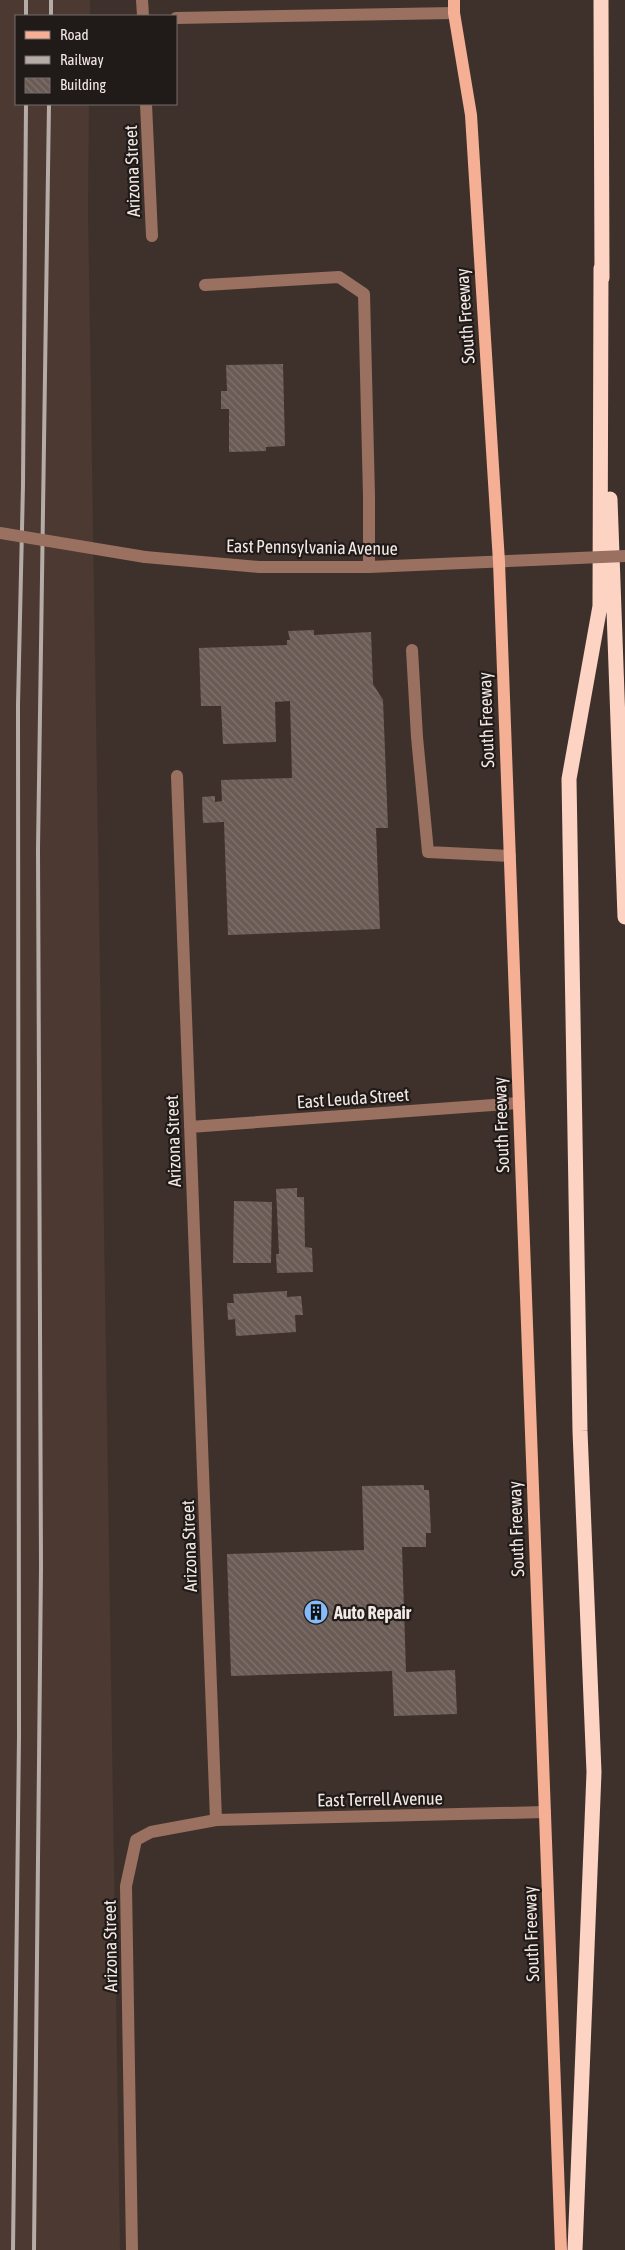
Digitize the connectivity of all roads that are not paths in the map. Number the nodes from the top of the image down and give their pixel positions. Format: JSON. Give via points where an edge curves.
{"nodes":[{"id":1,"x":142,"y":0,"type":"edge"},
{"id":2,"x":454,"y":0,"type":"edge"},
{"id":3,"x":601,"y":0,"type":"edge"},
{"id":4,"x":454,"y":13,"type":"junction"},
{"id":5,"x":142,"y":15,"type":"edge"},
{"id":6,"x":178,"y":18,"type":"edge"},
{"id":7,"x":146,"y":105,"type":"edge"},
{"id":8,"x":152,"y":236,"type":"dead end"},
{"id":9,"x":601,"y":268,"type":"junction"},
{"id":10,"x":205,"y":285,"type":"dead end"},
{"id":11,"x":0,"y":534,"type":"edge"},
{"id":12,"x":625,"y":556,"type":"edge"},
{"id":13,"x":499,"y":562,"type":"junction"},
{"id":14,"x":369,"y":567,"type":"junction"},
{"id":15,"x":412,"y":650,"type":"dead end"},
{"id":16,"x":177,"y":776,"type":"dead end"},
{"id":17,"x":510,"y":856,"type":"junction"},
{"id":18,"x":625,"y":917,"type":"edge"},
{"id":19,"x":519,"y":1103,"type":"junction"},
{"id":20,"x":190,"y":1127,"type":"junction"},
{"id":21,"x":545,"y":1812,"type":"junction"},
{"id":22,"x":216,"y":1820,"type":"junction"},
{"id":23,"x":132,"y":2250,"type":"edge"},
{"id":24,"x":561,"y":2250,"type":"edge"},
{"id":25,"x":575,"y":2250,"type":"edge"}],
"edges":[{"from":1,"to":5,"type":"street"},
{"from":2,"to":4,"type":"main road","name":"South Freeway"},
{"from":3,"to":9,"type":"highway"},
{"from":4,"to":6,"type":"street"},
{"from":4,"to":13,"type":"main road","name":"South Freeway","via":[[472,115]]},
{"from":7,"to":8,"type":"street","name":"Arizona Street"},
{"from":9,"to":18,"type":"highway"},
{"from":9,"to":25,"type":"highway","via":[[600,606],[569,779],[580,1431],[594,1772]]},
{"from":10,"to":14,"type":"street","via":[[339,277],[364,294]]},
{"from":11,"to":14,"type":"street","name":"East Pennsylvania Avenue","bridge":true,"via":[[145,557],[259,567]]},
{"from":12,"to":13,"type":"street","name":"East Pennsylvania Avenue","bridge":true},
{"from":13,"to":14,"type":"street","name":"East Pennsylvania Avenue"},
{"from":13,"to":17,"type":"main road","name":"South Freeway"},
{"from":15,"to":17,"type":"street","via":[[428,852]]},
{"from":16,"to":20,"type":"street","name":"Arizona Street"},
{"from":17,"to":19,"type":"main road","name":"South Freeway"},
{"from":19,"to":20,"type":"street","name":"East Leuda Street"},
{"from":19,"to":21,"type":"main road","name":"South Freeway"},
{"from":20,"to":22,"type":"street","name":"Arizona Street"},
{"from":21,"to":22,"type":"street","name":"East Terrell Avenue"},
{"from":21,"to":24,"type":"main road","name":"South Freeway"},
{"from":22,"to":23,"type":"street","name":"Arizona Street","via":[[151,1832],[136,1840],[126,1886]]}]}
